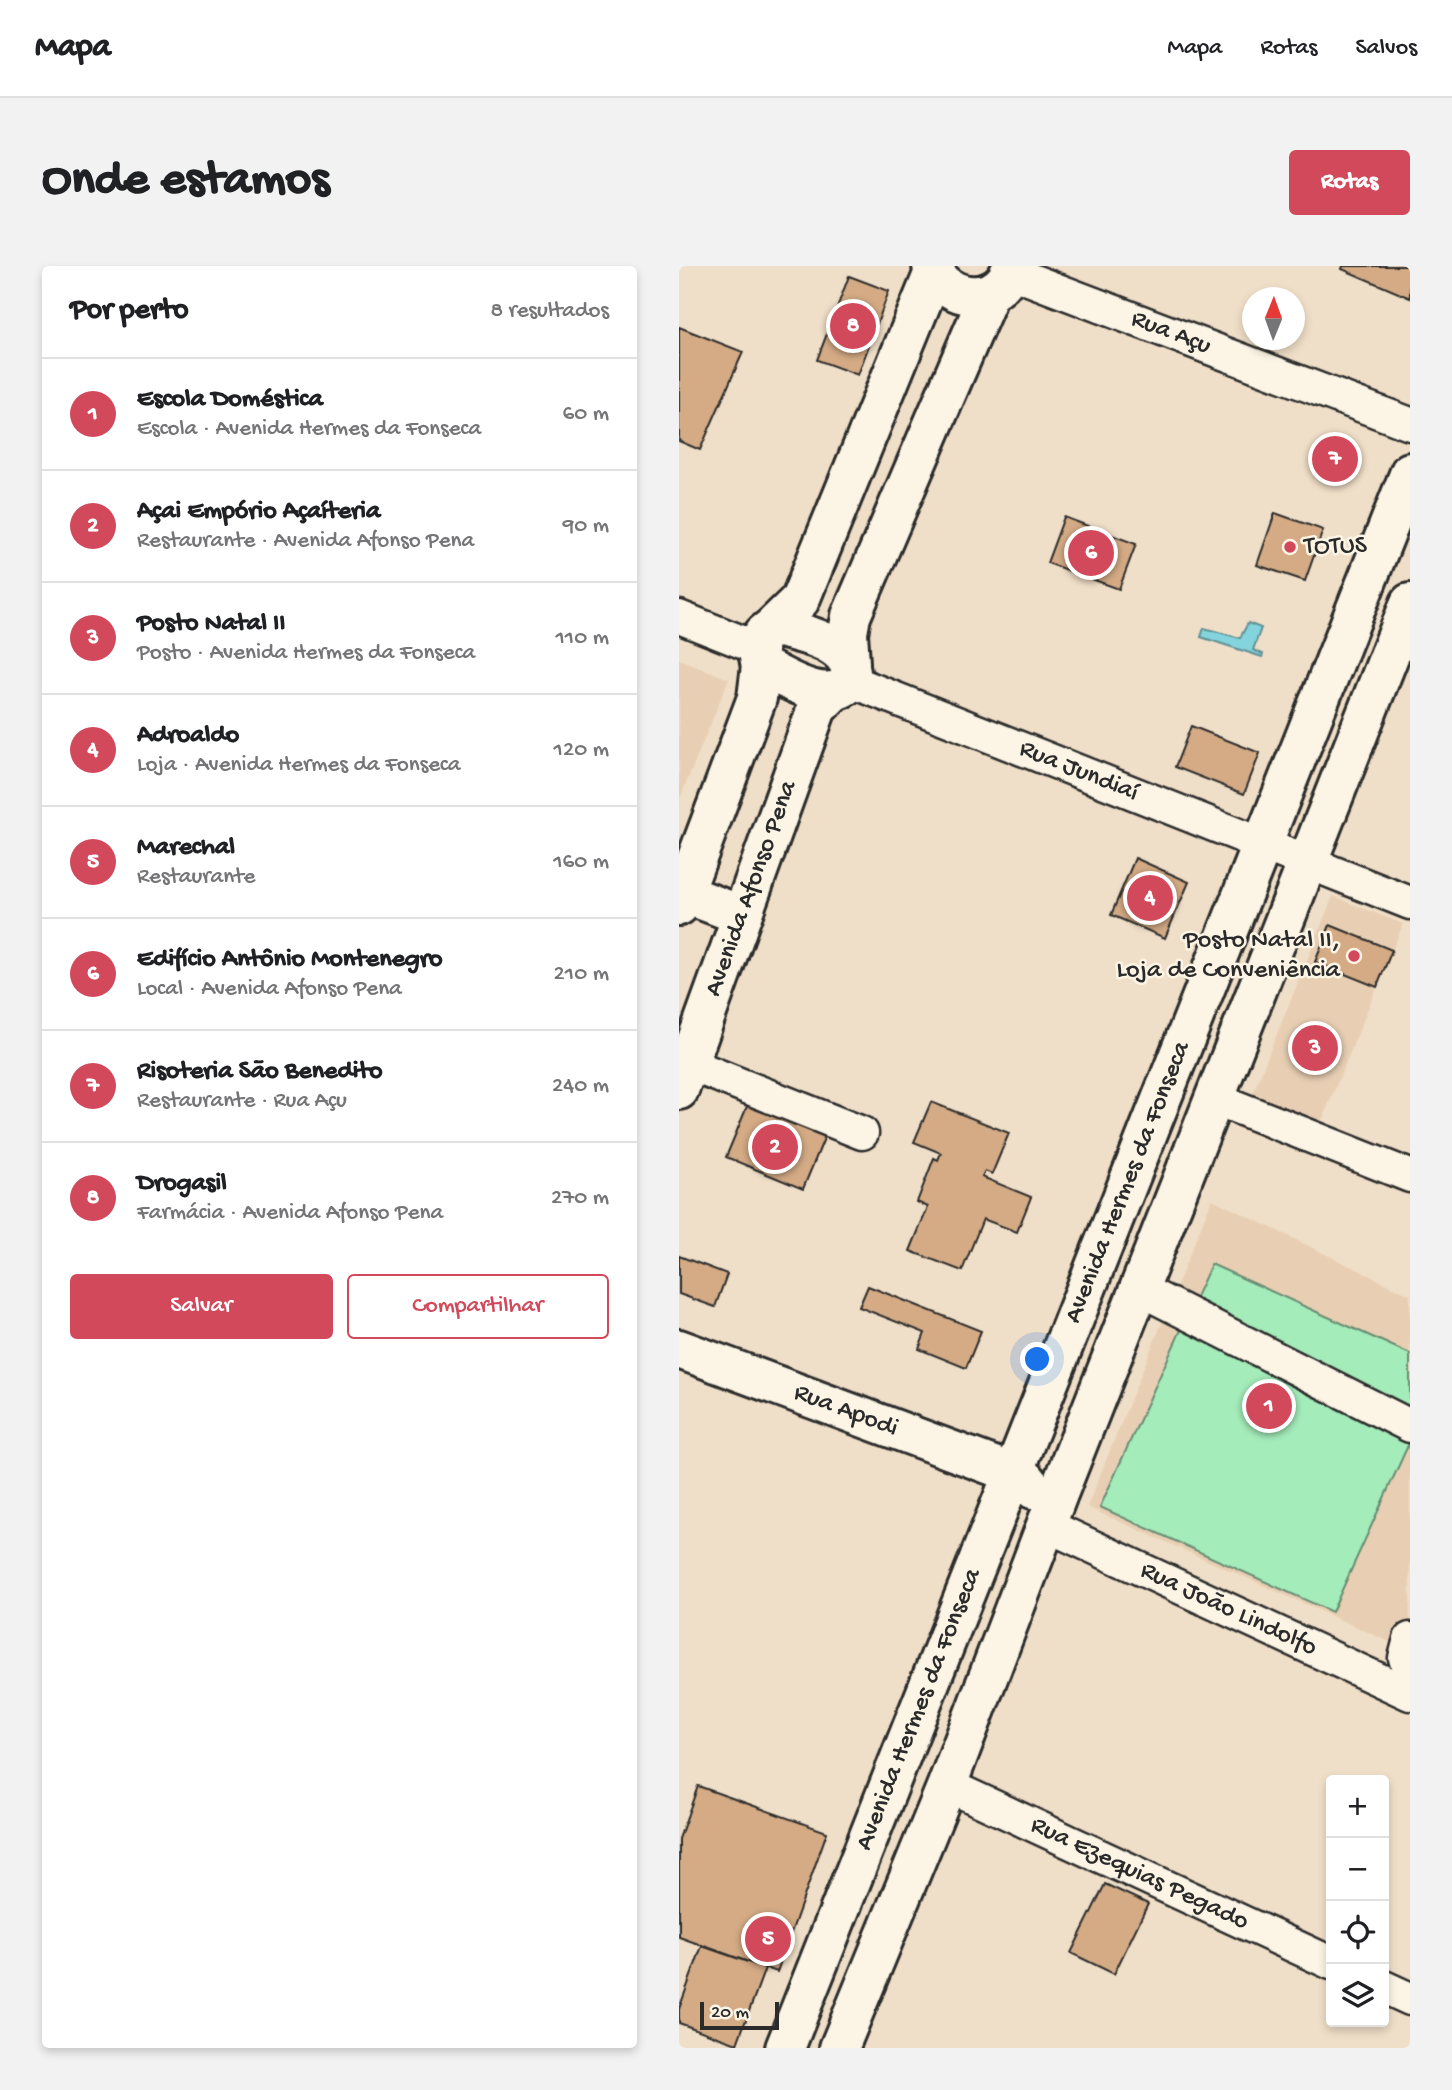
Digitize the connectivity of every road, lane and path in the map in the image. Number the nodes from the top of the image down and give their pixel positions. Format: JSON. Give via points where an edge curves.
{"nodes":[{"id":1,"x":933,"y":269,"type":"edge"},
{"id":2,"x":1004,"y":277,"type":"edge"},
{"id":3,"x":1410,"y":424,"type":"edge"},
{"id":4,"x":1410,"y":472,"type":"edge"},
{"id":5,"x":1410,"y":603,"type":"edge"},
{"id":6,"x":679,"y":617,"type":"edge"},
{"id":7,"x":762,"y":648,"type":"junction"},
{"id":8,"x":844,"y":679,"type":"junction"},
{"id":9,"x":1265,"y":845,"type":"junction"},
{"id":10,"x":1308,"y":862,"type":"junction"},
{"id":11,"x":681,"y":900,"type":"edge"},
{"id":12,"x":1410,"y":903,"type":"edge"},
{"id":13,"x":741,"y":915,"type":"junction"},
{"id":14,"x":684,"y":1077,"type":"edge"},
{"id":15,"x":1216,"y":1099,"type":"junction"},
{"id":16,"x":862,"y":1133,"type":"dead end"},
{"id":17,"x":1410,"y":1176,"type":"edge"},
{"id":18,"x":1155,"y":1297,"type":"junction"},
{"id":19,"x":679,"y":1349,"type":"edge"},
{"id":20,"x":1410,"y":1426,"type":"edge"},
{"id":21,"x":1015,"y":1474,"type":"junction"},
{"id":22,"x":1046,"y":1525,"type":"junction"},
{"id":23,"x":1005,"y":1635,"type":"junction"},
{"id":24,"x":1410,"y":1639,"type":"edge"},
{"id":25,"x":1410,"y":1674,"type":"edge"},
{"id":26,"x":1410,"y":1694,"type":"edge"},
{"id":27,"x":947,"y":1785,"type":"junction"},
{"id":28,"x":1326,"y":1961,"type":"edge"},
{"id":29,"x":1389,"y":1989,"type":"edge"},
{"id":30,"x":1410,"y":1999,"type":"edge"},
{"id":31,"x":785,"y":2048,"type":"edge"},
{"id":32,"x":839,"y":2048,"type":"edge"}],
"edges":[{"from":1,"to":2,"type":"main road","via":[[949,290],[962,295],[976,296]]},
{"from":1,"to":7,"type":"main road","via":[[800,600]]},
{"from":2,"to":3,"type":"street","name":"Rua Açu"},
{"from":2,"to":8,"type":"main road","via":[[851,616]]},
{"from":4,"to":9,"type":"main road","name":"Avenida Hermes da Fonseca"},
{"from":5,"to":10,"type":"main road","name":"Avenida Hermes da Fonseca"},
{"from":6,"to":7,"type":"street"},
{"from":7,"to":8,"type":"main road","via":[[798,633],[828,643],[841,652]]},
{"from":7,"to":11,"type":"main road","via":[[757,698]]},
{"from":8,"to":9,"type":"street","name":"Rua Jundiaí"},
{"from":8,"to":13,"type":"main road","name":"Avenida Afonso Pena","via":[[817,708]]},
{"from":9,"to":10,"type":"street","name":"Rua Jundiaí"},
{"from":9,"to":21,"type":"main road","name":"Avenida Hermes da Fonseca"},
{"from":10,"to":12,"type":"street","name":"Rua Jundiaí"},
{"from":10,"to":15,"type":"main road","name":"Avenida Hermes da Fonseca"},
{"from":11,"to":13,"type":"main road"},
{"from":13,"to":14,"type":"main road","name":"Avenida Afonso Pena"},
{"from":14,"to":16,"type":"street"},
{"from":15,"to":17,"type":"street"},
{"from":15,"to":18,"type":"main road","name":"Avenida Hermes da Fonseca"},
{"from":18,"to":20,"type":"street"},
{"from":18,"to":22,"type":"main road","name":"Avenida Hermes da Fonseca"},
{"from":19,"to":21,"type":"main road","name":"Rua Apodi"},
{"from":21,"to":23,"type":"main road","via":[[1031,1485],[1034,1493]]},
{"from":21,"to":31,"type":"main road","name":"Avenida Hermes da Fonseca"},
{"from":22,"to":23,"type":"main road","name":"Avenida Hermes da Fonseca"},
{"from":22,"to":26,"type":"street","name":"Rua João Lindolfo"},
{"from":23,"to":27,"type":"main road","name":"Avenida Hermes da Fonseca"},
{"from":24,"to":25,"type":"street","via":[[1405,1658]]},
{"from":27,"to":28,"type":"street","name":"Rua Ezequias Pegado"},
{"from":27,"to":32,"type":"main road","name":"Avenida Hermes da Fonseca"},
{"from":29,"to":30,"type":"street"}]}
